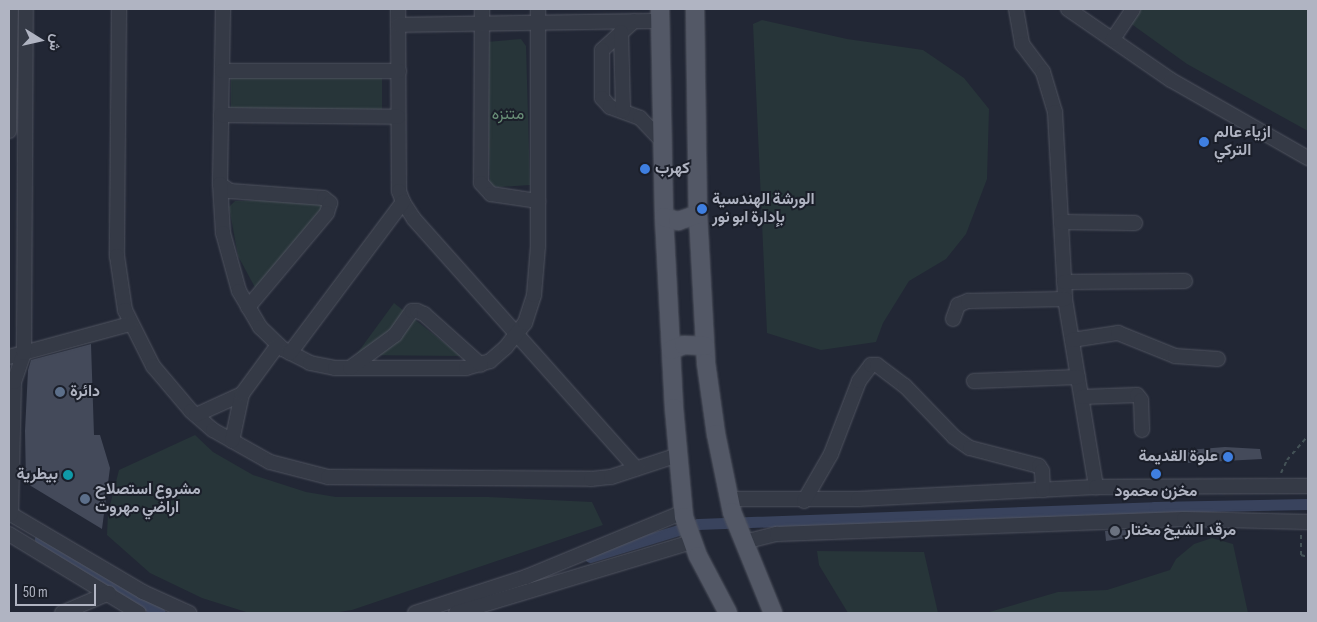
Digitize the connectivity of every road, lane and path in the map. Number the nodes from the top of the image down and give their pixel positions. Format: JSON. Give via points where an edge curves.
{"nodes":[{"id":1,"x":11,"y":9,"type":"edge"},
{"id":2,"x":26,"y":9,"type":"edge"},
{"id":3,"x":119,"y":9,"type":"edge"},
{"id":4,"x":223,"y":9,"type":"edge"},
{"id":5,"x":398,"y":9,"type":"edge"},
{"id":6,"x":482,"y":9,"type":"edge"},
{"id":7,"x":696,"y":9,"type":"edge"},
{"id":8,"x":1016,"y":9,"type":"edge"},
{"id":9,"x":1068,"y":9,"type":"edge"},
{"id":10,"x":1133,"y":9,"type":"edge"},
{"id":11,"x":660,"y":15,"type":"edge"},
{"id":12,"x":538,"y":16,"type":"edge"},
{"id":13,"x":634,"y":21,"type":"junction"},
{"id":14,"x":482,"y":24,"type":"junction"},
{"id":15,"x":398,"y":25,"type":"junction"},
{"id":16,"x":621,"y":32,"type":"junction"},
{"id":17,"x":1113,"y":39,"type":"junction"},
{"id":18,"x":9,"y":59,"type":"edge"},
{"id":19,"x":26,"y":61,"type":"junction"},
{"id":20,"x":222,"y":71,"type":"junction"},
{"id":21,"x":398,"y":71,"type":"junction"},
{"id":22,"x":623,"y":111,"type":"junction"},
{"id":23,"x":221,"y":115,"type":"junction"},
{"id":24,"x":398,"y":117,"type":"junction"},
{"id":25,"x":9,"y":131,"type":"edge"},
{"id":26,"x":662,"y":141,"type":"junction"},
{"id":27,"x":1308,"y":158,"type":"edge"},
{"id":28,"x":220,"y":184,"type":"junction"},
{"id":29,"x":538,"y":201,"type":"junction"},
{"id":30,"x":403,"y":202,"type":"junction"},
{"id":31,"x":698,"y":214,"type":"junction"},
{"id":32,"x":664,"y":217,"type":"junction"},
{"id":33,"x":1061,"y":222,"type":"junction"},
{"id":34,"x":1135,"y":224,"type":"dead end"},
{"id":35,"x":1186,"y":281,"type":"dead end"},
{"id":36,"x":1064,"y":282,"type":"junction"},
{"id":37,"x":1065,"y":299,"type":"junction"},
{"id":38,"x":248,"y":307,"type":"junction"},
{"id":39,"x":953,"y":319,"type":"dead end"},
{"id":40,"x":130,"y":324,"type":"junction"},
{"id":41,"x":517,"y":334,"type":"junction"},
{"id":42,"x":1072,"y":340,"type":"junction"},
{"id":43,"x":705,"y":346,"type":"junction"},
{"id":44,"x":284,"y":349,"type":"junction"},
{"id":45,"x":671,"y":350,"type":"junction"},
{"id":46,"x":24,"y":353,"type":"junction"},
{"id":47,"x":9,"y":357,"type":"edge"},
{"id":48,"x":1218,"y":359,"type":"dead end"},
{"id":49,"x":480,"y":365,"type":"junction"},
{"id":50,"x":9,"y":368,"type":"edge"},
{"id":51,"x":350,"y":368,"type":"junction"},
{"id":52,"x":1078,"y":378,"type":"junction"},
{"id":53,"x":974,"y":381,"type":"dead end"},
{"id":54,"x":14,"y":382,"type":"junction"},
{"id":55,"x":242,"y":394,"type":"junction"},
{"id":56,"x":1082,"y":397,"type":"junction"},
{"id":57,"x":196,"y":416,"type":"junction"},
{"id":58,"x":1142,"y":430,"type":"dead end"},
{"id":59,"x":1308,"y":436,"type":"edge"},
{"id":60,"x":232,"y":441,"type":"junction"},
{"id":61,"x":678,"y":455,"type":"junction"},
{"id":62,"x":636,"y":468,"type":"junction"},
{"id":63,"x":1308,"y":486,"type":"edge"},
{"id":64,"x":1096,"y":487,"type":"junction"},
{"id":65,"x":1274,"y":487,"type":"junction"},
{"id":66,"x":1043,"y":490,"type":"junction"},
{"id":67,"x":804,"y":500,"type":"junction"},
{"id":68,"x":731,"y":506,"type":"junction"},
{"id":69,"x":10,"y":513,"type":"edge"},
{"id":70,"x":1305,"y":522,"type":"edge"},
{"id":71,"x":687,"y":526,"type":"junction"},
{"id":72,"x":9,"y":534,"type":"edge"},
{"id":73,"x":742,"y":536,"type":"junction"},
{"id":74,"x":1308,"y":557,"type":"edge"},
{"id":75,"x":109,"y":593,"type":"junction"},
{"id":76,"x":62,"y":613,"type":"edge"},
{"id":77,"x":139,"y":613,"type":"edge"},
{"id":78,"x":188,"y":613,"type":"edge"},
{"id":79,"x":415,"y":613,"type":"edge"},
{"id":80,"x":456,"y":613,"type":"edge"},
{"id":81,"x":728,"y":613,"type":"edge"},
{"id":82,"x":773,"y":613,"type":"edge"}],
"edges":[{"from":1,"to":18,"type":"street"},
{"from":2,"to":19,"type":"street"},
{"from":3,"to":40,"type":"street","via":[[117,256]]},
{"from":4,"to":20,"type":"street"},
{"from":5,"to":15,"type":"street"},
{"from":6,"to":14,"type":"street"},
{"from":7,"to":31,"type":"main road"},
{"from":8,"to":33,"type":"street","via":[[1022,44],[1043,72],[1055,112]]},
{"from":9,"to":17,"type":"street"},
{"from":10,"to":17,"type":"street"},
{"from":11,"to":13,"type":"street"},
{"from":11,"to":26,"type":"main road"},
{"from":12,"to":13,"type":"street"},
{"from":12,"to":14,"type":"street"},
{"from":12,"to":29,"type":"street"},
{"from":13,"to":16,"type":"street"},
{"from":14,"to":15,"type":"street"},
{"from":14,"to":29,"type":"street","via":[[481,183],[491,194]]},
{"from":15,"to":21,"type":"street"},
{"from":16,"to":22,"type":"street"},
{"from":16,"to":22,"type":"street","via":[[602,50],[602,98],[610,107]]},
{"from":17,"to":27,"type":"street","via":[[1171,80]]},
{"from":18,"to":19,"type":"street"},
{"from":18,"to":25,"type":"street"},
{"from":19,"to":46,"type":"street"},
{"from":20,"to":21,"type":"street"},
{"from":20,"to":23,"type":"street"},
{"from":21,"to":24,"type":"street"},
{"from":22,"to":26,"type":"street","via":[[640,118]]},
{"from":23,"to":24,"type":"street"},
{"from":23,"to":28,"type":"street"},
{"from":24,"to":30,"type":"street","via":[[399,191]]},
{"from":26,"to":32,"type":"main road"},
{"from":28,"to":38,"type":"street","via":[[223,233],[239,291]]},
{"from":28,"to":38,"type":"street","via":[[230,191],[324,198],[330,203],[327,213]]},
{"from":29,"to":41,"type":"street","via":[[534,295],[529,314]]},
{"from":30,"to":41,"type":"street","via":[[414,219]]},
{"from":30,"to":44,"type":"street"},
{"from":31,"to":32,"type":"main road","via":[[678,221]]},
{"from":31,"to":43,"type":"main road"},
{"from":32,"to":45,"type":"main road"},
{"from":33,"to":34,"type":"street"},
{"from":33,"to":36,"type":"street"},
{"from":35,"to":36,"type":"street"},
{"from":36,"to":37,"type":"street"},
{"from":37,"to":39,"type":"street","via":[[968,301],[958,305]]},
{"from":37,"to":42,"type":"street"},
{"from":38,"to":44,"type":"street","via":[[260,327]]},
{"from":40,"to":46,"type":"street"},
{"from":40,"to":57,"type":"street","via":[[154,366]]},
{"from":41,"to":49,"type":"street","via":[[506,347]]},
{"from":41,"to":62,"type":"street"},
{"from":42,"to":48,"type":"street","via":[[1118,334],[1175,356]]},
{"from":42,"to":52,"type":"street"},
{"from":43,"to":45,"type":"main road","via":[[684,345]]},
{"from":43,"to":68,"type":"main road","via":[[716,434]]},
{"from":44,"to":51,"type":"street","via":[[310,364]]},
{"from":44,"to":55,"type":"street"},
{"from":45,"to":61,"type":"main road"},
{"from":46,"to":47,"type":"street"},
{"from":46,"to":54,"type":"street"},
{"from":49,"to":51,"type":"street"},
{"from":49,"to":51,"type":"street","via":[[417,311],[412,312],[396,335]]},
{"from":50,"to":54,"type":"street"},
{"from":52,"to":53,"type":"street"},
{"from":52,"to":56,"type":"street"},
{"from":54,"to":69,"type":"street"},
{"from":55,"to":57,"type":"street"},
{"from":55,"to":60,"type":"street"},
{"from":56,"to":58,"type":"street","via":[[1137,395],[1141,400]]},
{"from":56,"to":64,"type":"street"},
{"from":57,"to":60,"type":"street"},
{"from":59,"to":65,"type":"path","via":[[1287,460]]},
{"from":60,"to":62,"type":"street","via":[[270,462],[328,477],[591,479],[611,477]]},
{"from":61,"to":62,"type":"street"},
{"from":61,"to":71,"type":"main road"},
{"from":63,"to":65,"type":"street"},
{"from":64,"to":65,"type":"street"},
{"from":64,"to":66,"type":"street"},
{"from":66,"to":67,"type":"street"},
{"from":66,"to":67,"type":"street","via":[[1039,466],[970,448],[954,437],[905,386],[877,365],[871,365],[859,381],[831,454]]},
{"from":67,"to":68,"type":"street"},
{"from":68,"to":73,"type":"main road"},
{"from":69,"to":78,"type":"street","via":[[143,592]]},
{"from":70,"to":73,"type":"street","via":[[1164,520]]},
{"from":70,"to":74,"type":"path","via":[[1301,555]]},
{"from":71,"to":79,"type":"street"},
{"from":71,"to":80,"type":"street"},
{"from":71,"to":81,"type":"main road"},
{"from":72,"to":75,"type":"street"},
{"from":73,"to":82,"type":"main road"},
{"from":75,"to":76,"type":"street"},
{"from":75,"to":77,"type":"street"}]}
